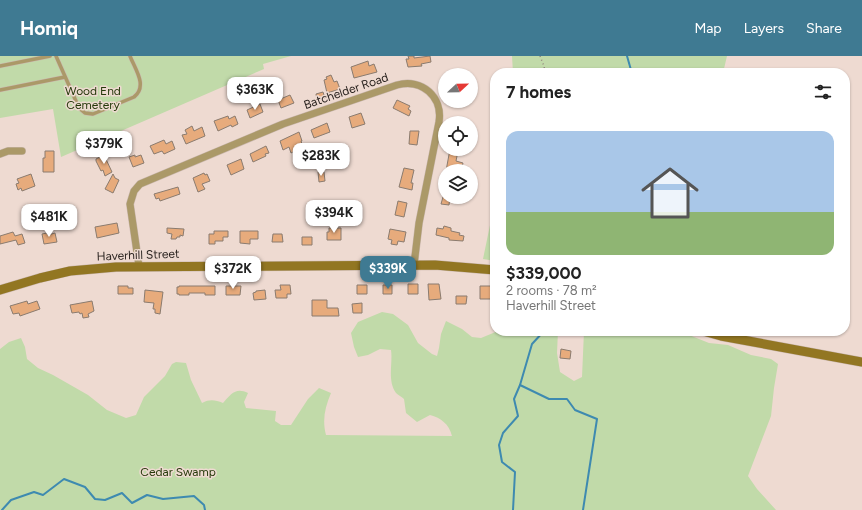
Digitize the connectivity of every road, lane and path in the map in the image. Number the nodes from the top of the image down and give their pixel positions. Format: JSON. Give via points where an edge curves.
{"nodes":[{"id":1,"x":50,"y":56,"type":"edge"},
{"id":2,"x":56,"y":56,"type":"edge"},
{"id":3,"x":130,"y":56,"type":"edge"},
{"id":4,"x":540,"y":56,"type":"edge"},
{"id":5,"x":0,"y":66,"type":"edge"},
{"id":6,"x":544,"y":68,"type":"edge"},
{"id":7,"x":65,"y":77,"type":"junction"},
{"id":8,"x":0,"y":90,"type":"edge"},
{"id":9,"x":22,"y":151,"type":"dead end"},
{"id":10,"x":0,"y":154,"type":"edge"},
{"id":11,"x":139,"y":266,"type":"junction"},
{"id":12,"x":414,"y":266,"type":"junction"},
{"id":13,"x":490,"y":270,"type":"edge"},
{"id":14,"x":0,"y":290,"type":"edge"},
{"id":15,"x":721,"y":336,"type":"edge"},
{"id":16,"x":862,"y":362,"type":"edge"}],
"edges":[{"from":1,"to":5,"type":"lane"},
{"from":2,"to":7,"type":"lane"},
{"from":3,"to":7,"type":"lane","via":[[140,81],[139,92],[134,97],[95,114],[87,114],[80,109]]},
{"from":4,"to":6,"type":"path"},
{"from":7,"to":8,"type":"lane"},
{"from":9,"to":10,"type":"street"},
{"from":11,"to":12,"type":"main road","name":"Haverhill Street"},
{"from":11,"to":12,"type":"street","name":"Batchelder Road","via":[[130,204],[134,191],[140,184],[283,124],[406,83],[418,85],[429,91],[437,102],[440,114],[419,223]]},
{"from":11,"to":14,"type":"main road","name":"Haverhill Street","via":[[70,271]]},
{"from":12,"to":13,"type":"main road","name":"Haverhill Street"},
{"from":15,"to":16,"type":"main road"}]}
